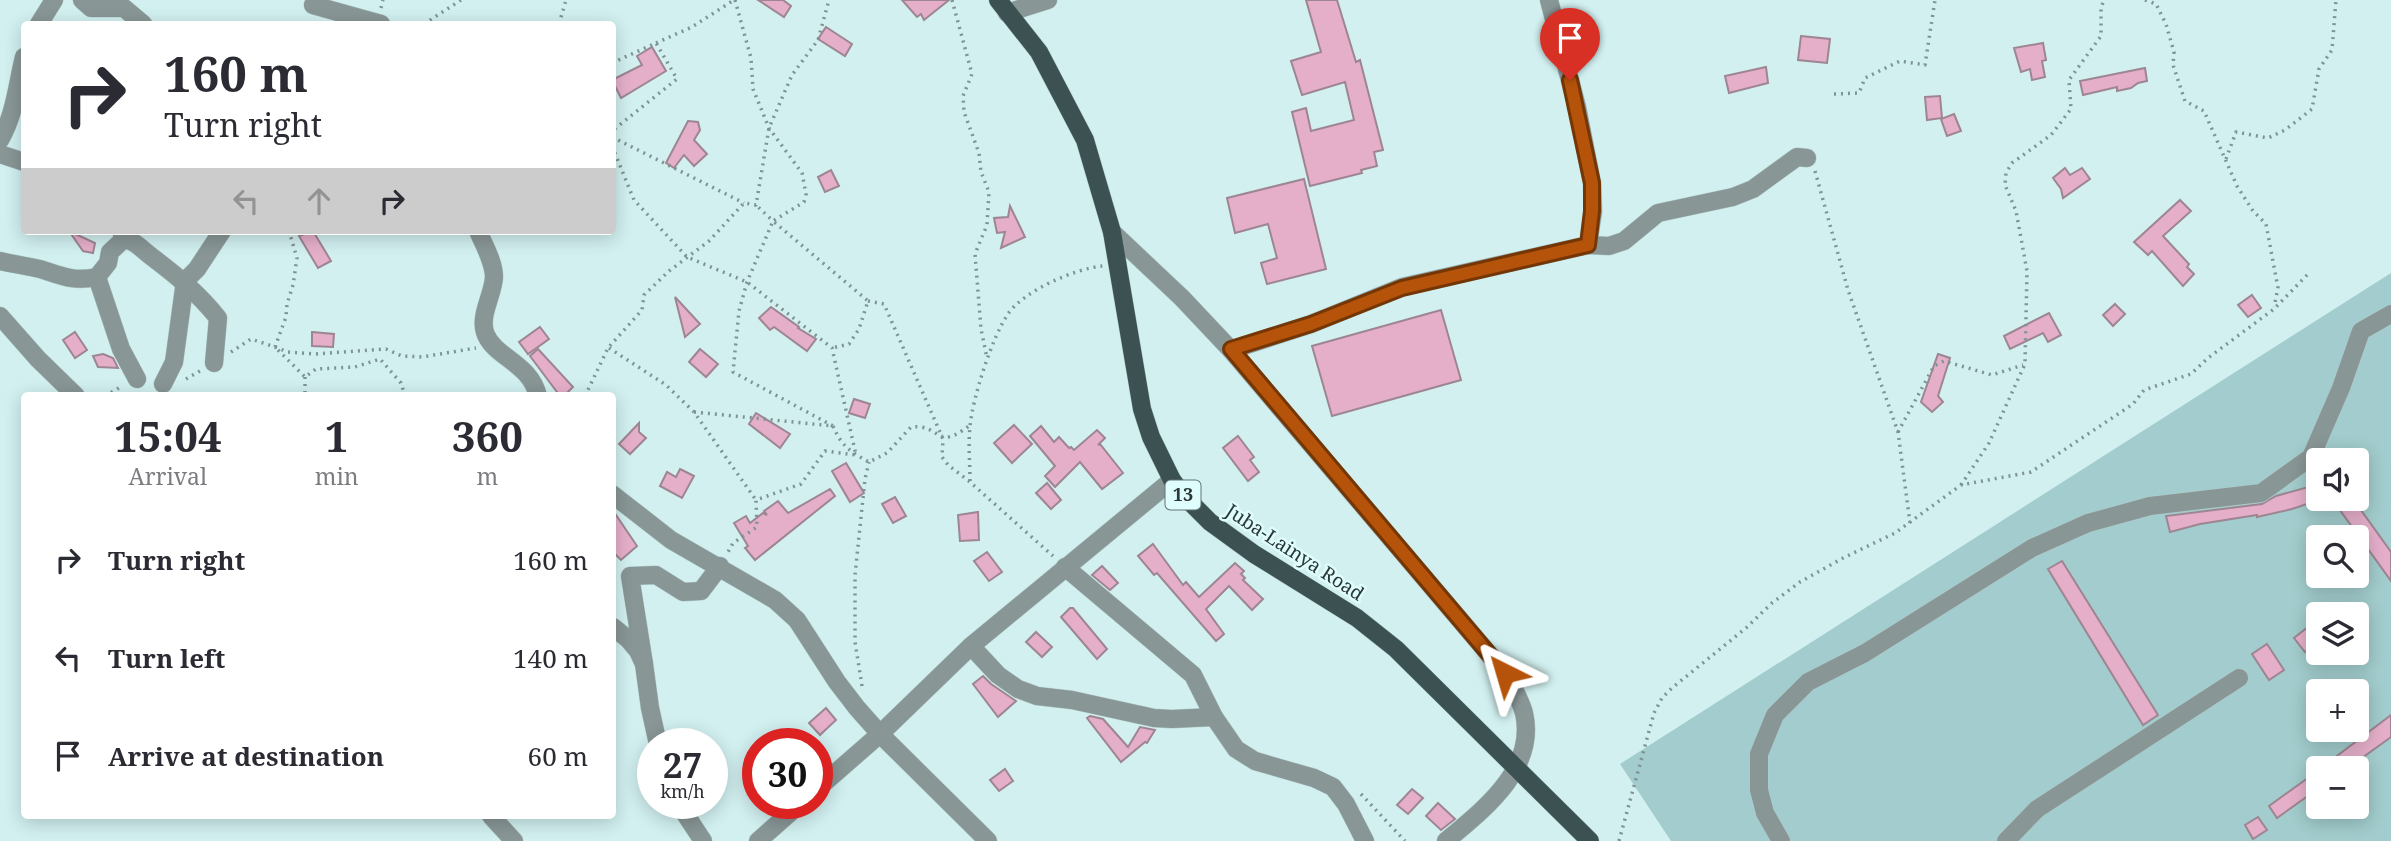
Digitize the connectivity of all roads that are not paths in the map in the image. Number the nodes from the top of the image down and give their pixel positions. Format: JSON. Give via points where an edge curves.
{"nodes":[{"id":1,"x":54,"y":0,"type":"edge"},
{"id":2,"x":82,"y":0,"type":"edge"},
{"id":3,"x":1048,"y":0,"type":"edge"},
{"id":4,"x":1549,"y":0,"type":"edge"},
{"id":5,"x":313,"y":5,"type":"dead end"},
{"id":6,"x":1002,"y":7,"type":"edge"},
{"id":7,"x":41,"y":21,"type":"edge"},
{"id":8,"x":139,"y":21,"type":"edge"},
{"id":9,"x":370,"y":21,"type":"edge"},
{"id":10,"x":21,"y":72,"type":"edge"},
{"id":11,"x":0,"y":140,"type":"edge"},
{"id":12,"x":0,"y":154,"type":"edge"},
{"id":13,"x":1807,"y":158,"type":"road end"},
{"id":14,"x":21,"y":161,"type":"edge"},
{"id":15,"x":1112,"y":232,"type":"junction"},
{"id":16,"x":122,"y":235,"type":"edge"},
{"id":17,"x":219,"y":235,"type":"edge"},
{"id":18,"x":480,"y":235,"type":"edge"},
{"id":19,"x":1588,"y":245,"type":"junction"},
{"id":20,"x":0,"y":261,"type":"edge"},
{"id":21,"x":97,"y":277,"type":"junction"},
{"id":22,"x":185,"y":281,"type":"junction"},
{"id":23,"x":2391,"y":314,"type":"edge"},
{"id":24,"x":0,"y":316,"type":"edge"},
{"id":25,"x":1231,"y":349,"type":"junction"},
{"id":26,"x":214,"y":363,"type":"dead end"},
{"id":27,"x":136,"y":379,"type":"dead end"},
{"id":28,"x":163,"y":384,"type":"dead end"},
{"id":29,"x":72,"y":392,"type":"edge"},
{"id":30,"x":537,"y":392,"type":"edge"},
{"id":31,"x":1172,"y":480,"type":"junction"},
{"id":32,"x":616,"y":498,"type":"edge"},
{"id":33,"x":720,"y":566,"type":"junction"},
{"id":34,"x":1065,"y":567,"type":"junction"},
{"id":35,"x":616,"y":631,"type":"edge"},
{"id":36,"x":971,"y":646,"type":"junction"},
{"id":37,"x":644,"y":664,"type":"junction"},
{"id":38,"x":2239,"y":678,"type":"dead end"},
{"id":39,"x":1214,"y":717,"type":"junction"},
{"id":40,"x":654,"y":728,"type":"edge"},
{"id":41,"x":880,"y":734,"type":"junction"},
{"id":42,"x":1516,"y":767,"type":"junction"},
{"id":43,"x":833,"y":775,"type":"edge"},
{"id":44,"x":494,"y":819,"type":"edge"},
{"id":45,"x":689,"y":819,"type":"edge"},
{"id":46,"x":790,"y":819,"type":"edge"},
{"id":47,"x":779,"y":834,"type":"edge"},
{"id":48,"x":514,"y":841,"type":"edge"},
{"id":49,"x":703,"y":841,"type":"edge"},
{"id":50,"x":758,"y":841,"type":"edge"},
{"id":51,"x":988,"y":841,"type":"edge"},
{"id":52,"x":1365,"y":841,"type":"edge"},
{"id":53,"x":1446,"y":841,"type":"edge"},
{"id":54,"x":1590,"y":841,"type":"edge"},
{"id":55,"x":1781,"y":841,"type":"edge"},
{"id":56,"x":2006,"y":841,"type":"edge"}],
"edges":[{"from":1,"to":7,"type":"street"},
{"from":2,"to":8,"type":"street","via":[[91,8],[124,8]]},
{"from":3,"to":6,"type":"street"},
{"from":4,"to":19,"type":"street","via":[[1592,183]]},
{"from":5,"to":9,"type":"street"},
{"from":6,"to":15,"type":"main road","name":"Juba-Lainya Road","number":"13","via":[[1039,52],[1085,140]]},
{"from":10,"to":11,"type":"street","via":[[14,107]]},
{"from":12,"to":14,"type":"street"},
{"from":13,"to":19,"type":"street","via":[[1797,156],[1761,184],[1733,197],[1658,214],[1624,241]]},
{"from":15,"to":25,"type":"street"},
{"from":15,"to":31,"type":"main road","name":"Juba-Lainya Road","number":"13","via":[[1142,409]]},
{"from":16,"to":21,"type":"street"},
{"from":16,"to":22,"type":"street"},
{"from":17,"to":22,"type":"street"},
{"from":18,"to":30,"type":"street","via":[[494,279],[484,322],[486,335],[524,369]]},
{"from":19,"to":25,"type":"street","via":[[1402,288]]},
{"from":20,"to":21,"type":"street","via":[[80,281]]},
{"from":21,"to":27,"type":"street"},
{"from":22,"to":26,"type":"street","via":[[218,318]]},
{"from":22,"to":28,"type":"street","via":[[174,362]]},
{"from":23,"to":55,"type":"street","via":[[2361,331],[2311,457],[2260,493],[2150,506],[2088,523],[2032,548],[1865,653],[1808,682],[1775,715],[1759,754],[1759,790],[1765,813]]},
{"from":24,"to":29,"type":"street"},
{"from":25,"to":42,"type":"street","via":[[1505,673],[1524,713],[1526,730]]},
{"from":31,"to":34,"type":"street"},
{"from":31,"to":42,"type":"main road","name":"Juba-Lainya Road","number":"13","via":[[1210,522],[1357,618],[1396,649]]},
{"from":32,"to":33,"type":"street","via":[[671,540]]},
{"from":33,"to":37,"type":"street","via":[[701,591],[683,592],[656,575],[630,576]]},
{"from":33,"to":41,"type":"street","via":[[775,600],[797,620],[837,682]]},
{"from":34,"to":36,"type":"street"},
{"from":34,"to":39,"type":"street","via":[[1193,675]]},
{"from":35,"to":37,"type":"street"},
{"from":36,"to":39,"type":"street","via":[[998,675],[1037,696],[1154,718]]},
{"from":36,"to":41,"type":"street"},
{"from":37,"to":40,"type":"street"},
{"from":38,"to":56,"type":"street","via":[[2037,809]]},
{"from":39,"to":52,"type":"street","via":[[1245,756],[1333,787]]},
{"from":41,"to":43,"type":"street"},
{"from":41,"to":51,"type":"street"},
{"from":42,"to":53,"type":"street","via":[[1492,802]]},
{"from":42,"to":54,"type":"main road","name":"Juba-Lainya Road","number":"13"},
{"from":44,"to":48,"type":"street"},
{"from":45,"to":49,"type":"street"},
{"from":46,"to":47,"type":"street"},
{"from":47,"to":50,"type":"street"}]}
